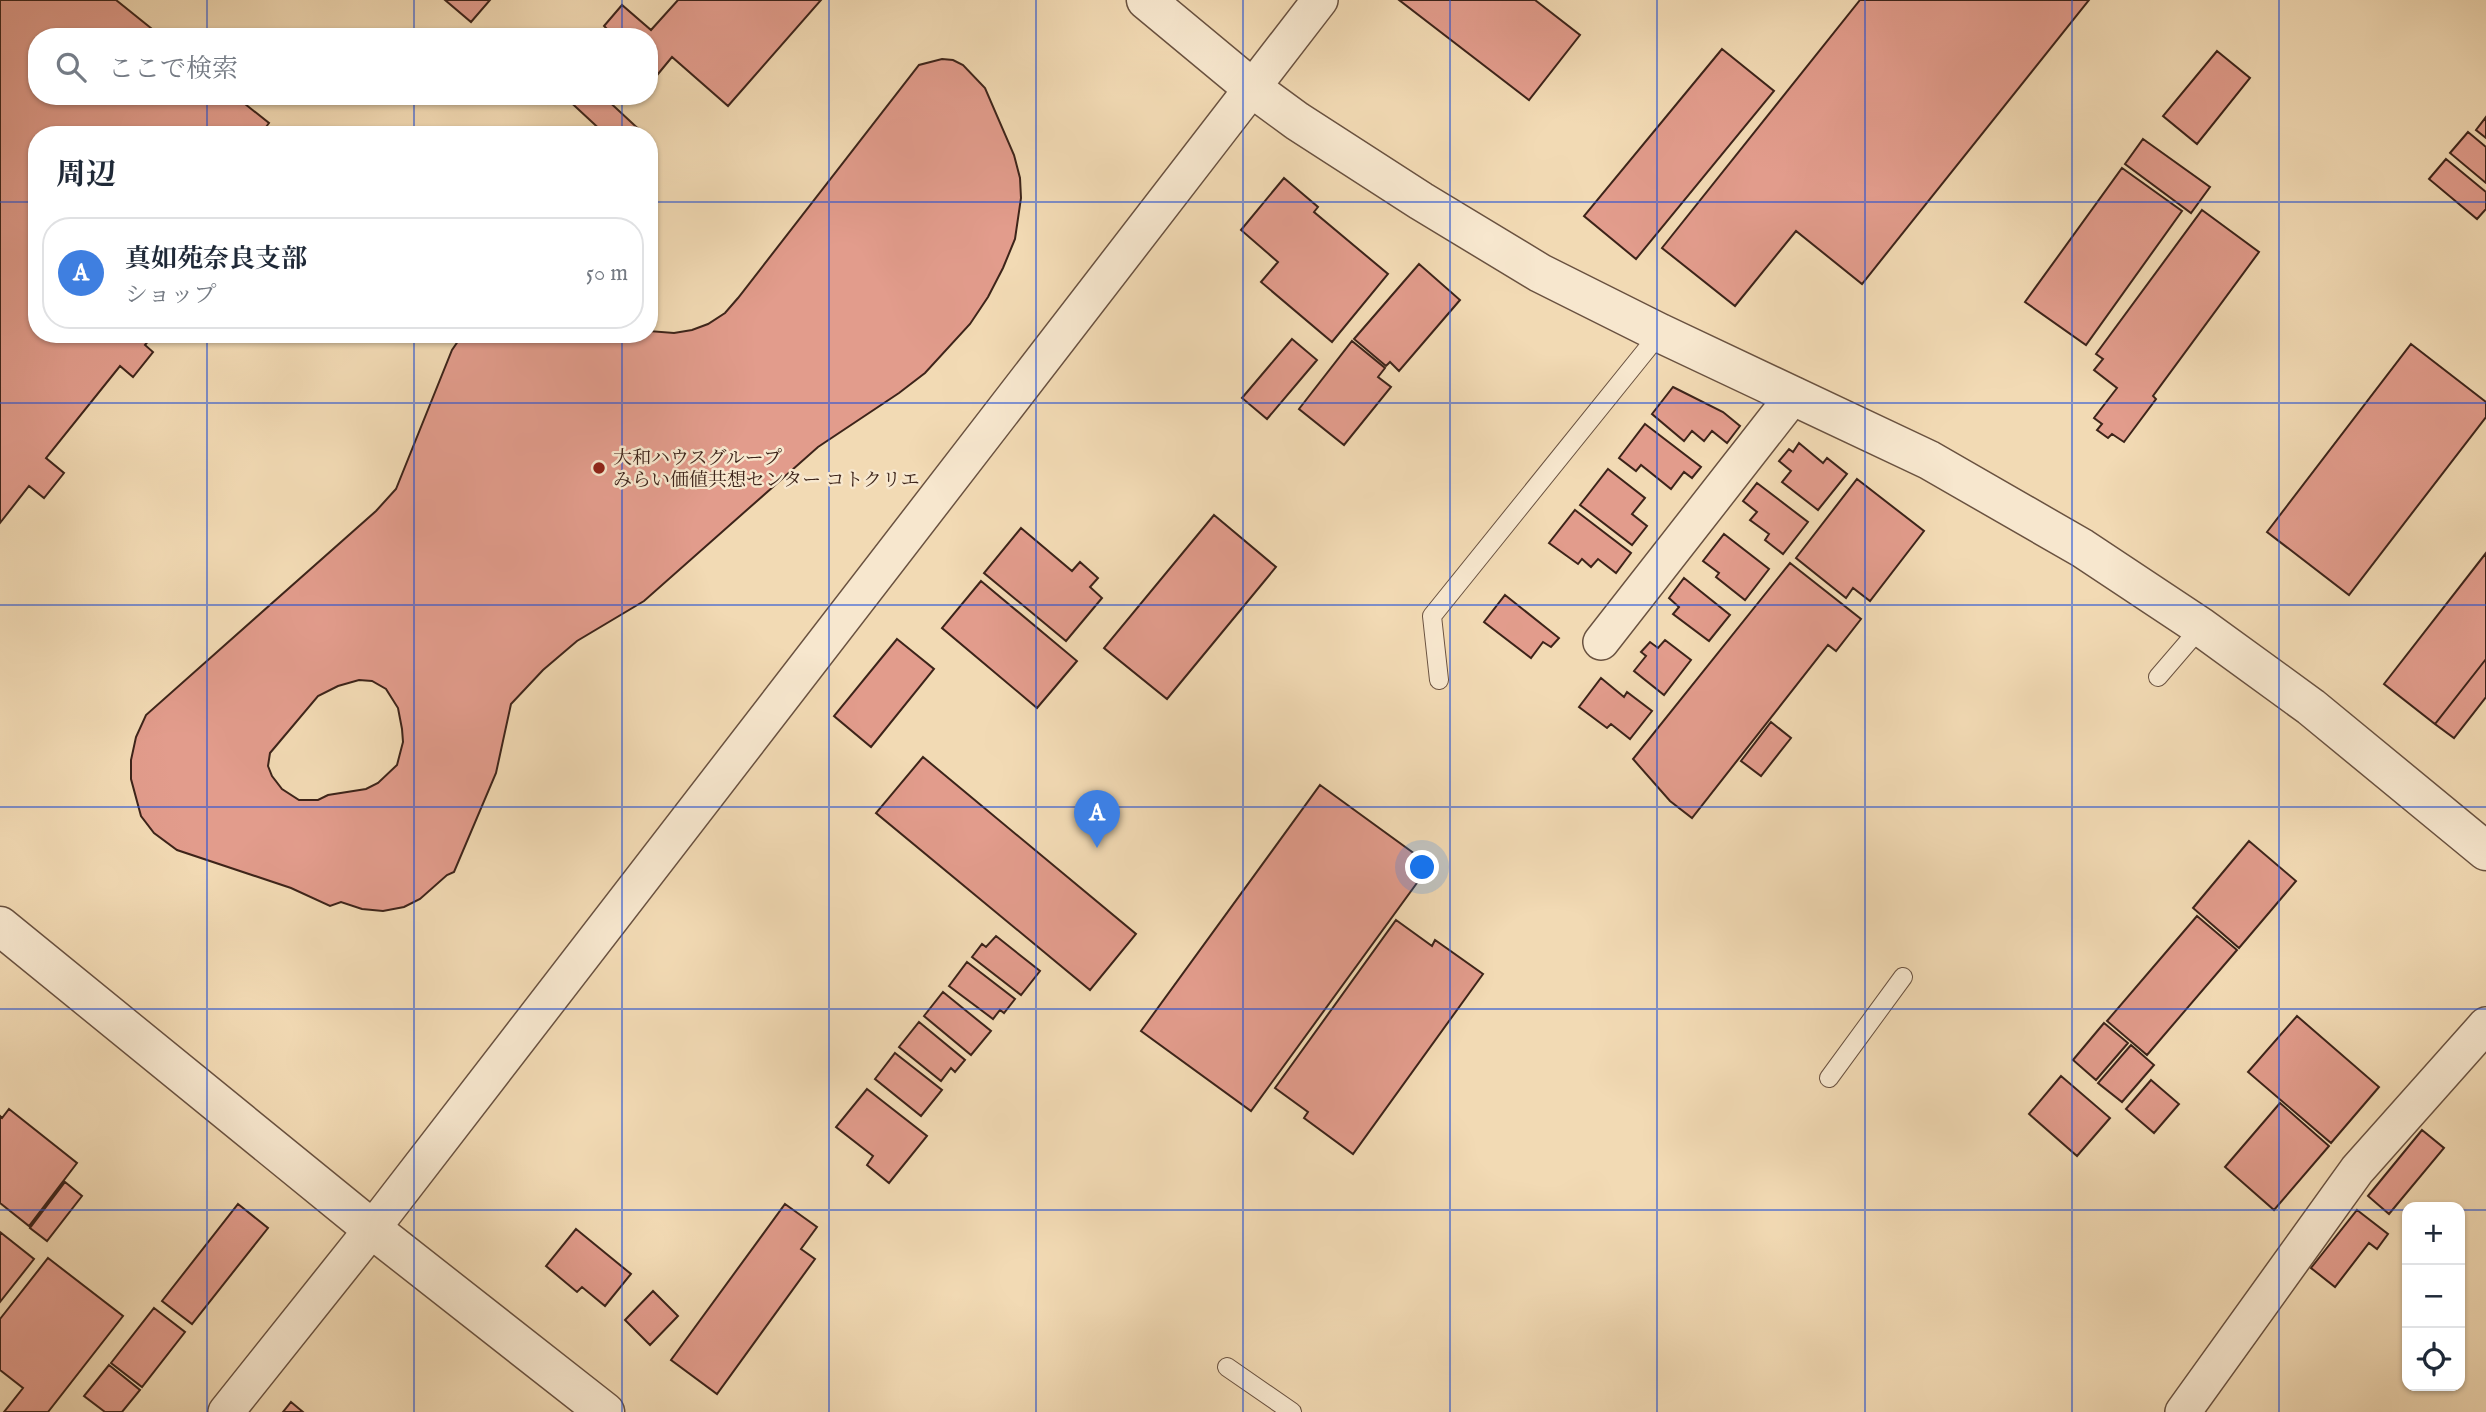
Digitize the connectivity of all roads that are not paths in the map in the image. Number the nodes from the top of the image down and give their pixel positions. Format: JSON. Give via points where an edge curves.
{"nodes":[{"id":1,"x":1146,"y":0,"type":"edge"},
{"id":2,"x":1320,"y":0,"type":"edge"},
{"id":3,"x":1252,"y":88,"type":"junction"},
{"id":4,"x":1660,"y":333,"type":"junction"},
{"id":5,"x":1794,"y":395,"type":"junction"},
{"id":6,"x":2201,"y":627,"type":"junction"},
{"id":7,"x":1601,"y":642,"type":"dead end"},
{"id":8,"x":2158,"y":677,"type":"dead end"},
{"id":9,"x":1439,"y":680,"type":"dead end"},
{"id":10,"x":2486,"y":850,"type":"edge"},
{"id":11,"x":0,"y":926,"type":"edge"},
{"id":12,"x":1903,"y":977,"type":"dead end"},
{"id":13,"x":2486,"y":1025,"type":"edge"},
{"id":14,"x":1829,"y":1079,"type":"dead end"},
{"id":15,"x":372,"y":1229,"type":"junction"},
{"id":16,"x":1227,"y":1367,"type":"dead end"},
{"id":17,"x":226,"y":1412,"type":"edge"},
{"id":18,"x":605,"y":1412,"type":"edge"},
{"id":19,"x":1292,"y":1412,"type":"edge"},
{"id":20,"x":2183,"y":1412,"type":"edge"}],
"edges":[{"from":1,"to":3,"type":"street"},
{"from":2,"to":3,"type":"street"},
{"from":3,"to":4,"type":"street","via":[[1398,187],[1528,266]]},
{"from":3,"to":15,"type":"street"},
{"from":4,"to":5,"type":"street"},
{"from":4,"to":9,"type":"lane","via":[[1432,616]]},
{"from":5,"to":6,"type":"street","via":[[1929,460],[2082,548]]},
{"from":5,"to":7,"type":"street"},
{"from":6,"to":8,"type":"lane"},
{"from":6,"to":10,"type":"street","via":[[2311,707]]},
{"from":11,"to":15,"type":"street"},
{"from":12,"to":14,"type":"lane"},
{"from":13,"to":20,"type":"street","via":[[2357,1170]]},
{"from":15,"to":17,"type":"street"},
{"from":15,"to":18,"type":"street"},
{"from":16,"to":19,"type":"lane"}]}
